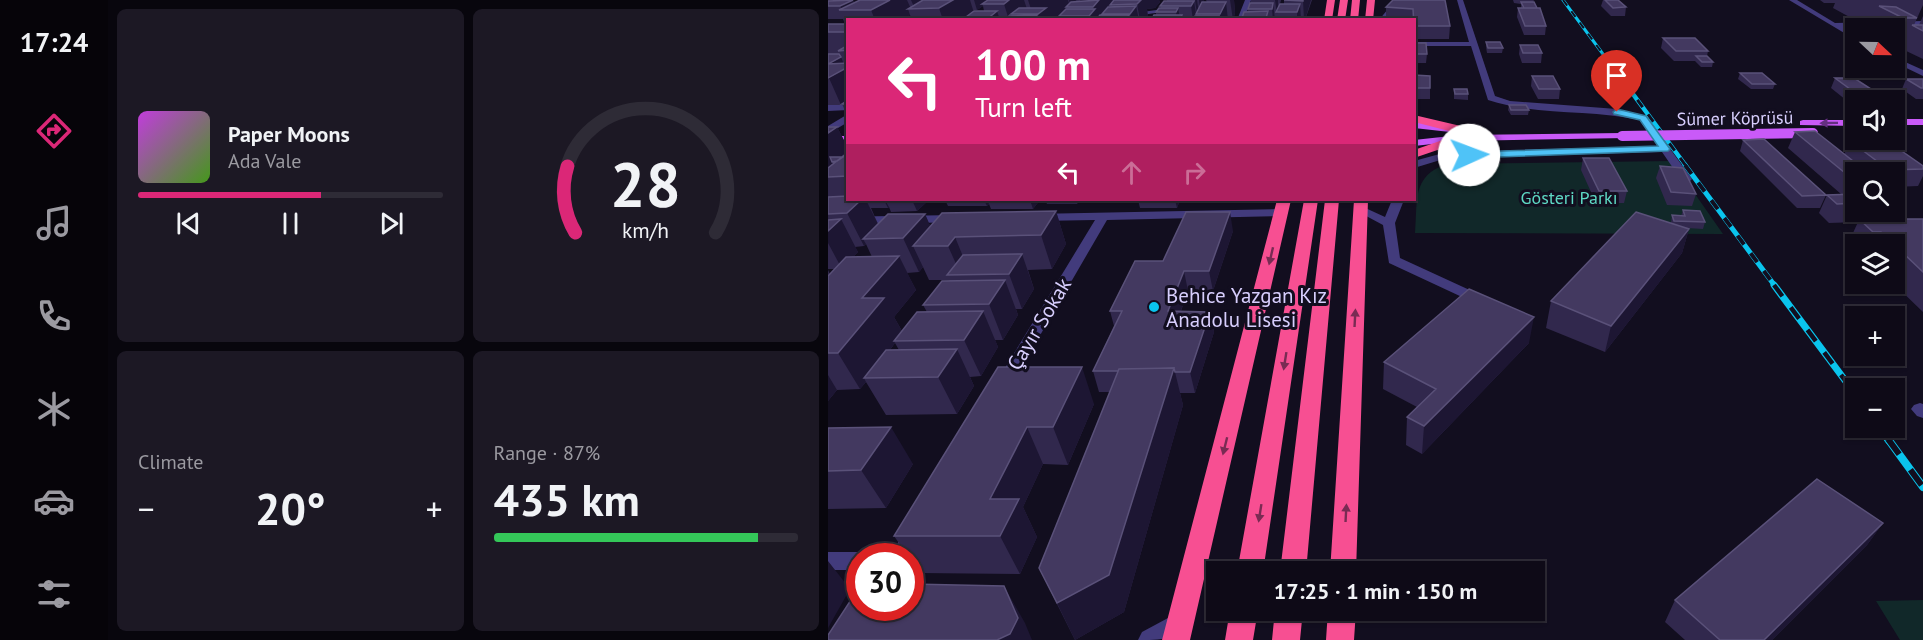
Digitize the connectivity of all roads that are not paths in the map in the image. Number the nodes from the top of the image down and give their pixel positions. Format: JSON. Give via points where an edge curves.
{"nodes":[{"id":1,"x":1174,"y":0,"type":"edge"},
{"id":2,"x":1248,"y":0,"type":"edge"},
{"id":3,"x":1331,"y":0,"type":"edge"},
{"id":4,"x":1344,"y":0,"type":"edge"},
{"id":5,"x":1356,"y":0,"type":"edge"},
{"id":6,"x":1371,"y":0,"type":"edge"},
{"id":7,"x":1792,"y":0,"type":"edge"},
{"id":8,"x":1461,"y":3,"type":"edge"},
{"id":9,"x":1190,"y":6,"type":"edge"},
{"id":10,"x":1407,"y":7,"type":"edge"},
{"id":11,"x":1451,"y":7,"type":"dead end"},
{"id":12,"x":1167,"y":9,"type":"junction"},
{"id":13,"x":1102,"y":18,"type":"edge"},
{"id":14,"x":1161,"y":18,"type":"edge"},
{"id":15,"x":1241,"y":18,"type":"edge"},
{"id":16,"x":1328,"y":18,"type":"edge"},
{"id":17,"x":1341,"y":18,"type":"edge"},
{"id":18,"x":1354,"y":18,"type":"edge"},
{"id":19,"x":1369,"y":18,"type":"edge"},
{"id":20,"x":1384,"y":18,"type":"edge"},
{"id":21,"x":1923,"y":23,"type":"edge"},
{"id":22,"x":1833,"y":25,"type":"junction"},
{"id":23,"x":1845,"y":32,"type":"edge"},
{"id":24,"x":1416,"y":44,"type":"edge"},
{"id":25,"x":1473,"y":44,"type":"junction"},
{"id":26,"x":1905,"y":64,"type":"edge"},
{"id":27,"x":1920,"y":70,"type":"edge"},
{"id":28,"x":846,"y":107,"type":"edge"},
{"id":29,"x":828,"y":108,"type":"edge"},
{"id":30,"x":846,"y":118,"type":"edge"},
{"id":31,"x":1416,"y":119,"type":"edge"},
{"id":32,"x":1905,"y":122,"type":"edge"},
{"id":33,"x":1923,"y":122,"type":"edge"},
{"id":34,"x":1845,"y":123,"type":"edge"},
{"id":35,"x":1416,"y":125,"type":"edge"},
{"id":36,"x":828,"y":131,"type":"edge"},
{"id":37,"x":1845,"y":132,"type":"edge"},
{"id":38,"x":1905,"y":132,"type":"edge"},
{"id":39,"x":1923,"y":132,"type":"edge"},
{"id":40,"x":1461,"y":134,"type":"junction"},
{"id":41,"x":828,"y":139,"type":"edge"},
{"id":42,"x":846,"y":139,"type":"edge"},
{"id":43,"x":1416,"y":143,"type":"edge"},
{"id":44,"x":846,"y":148,"type":"edge"},
{"id":45,"x":828,"y":149,"type":"edge"},
{"id":46,"x":1665,"y":149,"type":"junction"},
{"id":47,"x":1416,"y":153,"type":"edge"},
{"id":48,"x":1416,"y":164,"type":"edge"},
{"id":49,"x":1686,"y":179,"type":"edge"},
{"id":50,"x":1311,"y":201,"type":"edge"},
{"id":51,"x":1332,"y":201,"type":"edge"},
{"id":52,"x":1398,"y":201,"type":"edge"},
{"id":53,"x":1362,"y":203,"type":"edge"},
{"id":54,"x":1283,"y":206,"type":"edge"},
{"id":55,"x":1104,"y":215,"type":"junction"},
{"id":56,"x":1023,"y":217,"type":"edge"},
{"id":57,"x":964,"y":219,"type":"edge"},
{"id":58,"x":906,"y":220,"type":"junction"},
{"id":59,"x":828,"y":221,"type":"edge"},
{"id":60,"x":1389,"y":224,"type":"junction"},
{"id":61,"x":891,"y":238,"type":"edge"},
{"id":62,"x":1495,"y":307,"type":"edge"},
{"id":63,"x":994,"y":399,"type":"edge"},
{"id":64,"x":923,"y":517,"type":"edge"},
{"id":65,"x":908,"y":543,"type":"edge"},
{"id":66,"x":828,"y":561,"type":"edge"},
{"id":67,"x":846,"y":561,"type":"edge"},
{"id":68,"x":1252,"y":561,"type":"edge"},
{"id":69,"x":1294,"y":561,"type":"edge"},
{"id":70,"x":1344,"y":561,"type":"edge"},
{"id":71,"x":1242,"y":621,"type":"edge"},
{"id":72,"x":1288,"y":621,"type":"edge"},
{"id":73,"x":1341,"y":621,"type":"edge"},
{"id":74,"x":1178,"y":631,"type":"edge"},
{"id":75,"x":1150,"y":640,"type":"edge"},
{"id":76,"x":1239,"y":640,"type":"edge"},
{"id":77,"x":1286,"y":640,"type":"edge"},
{"id":78,"x":1340,"y":640,"type":"edge"}],
"edges":[{"from":1,"to":12,"type":"street"},
{"from":2,"to":15,"type":"street"},
{"from":3,"to":16,"type":"highway"},
{"from":4,"to":17,"type":"highway"},
{"from":5,"to":18,"type":"highway"},
{"from":6,"to":19,"type":"highway"},
{"from":7,"to":22,"type":"street"},
{"from":8,"to":11,"type":"street"},
{"from":8,"to":25,"type":"street"},
{"from":9,"to":12,"type":"street"},
{"from":10,"to":20,"type":"street","via":[[1392,9]]},
{"from":12,"to":13,"type":"street"},
{"from":12,"to":14,"type":"street"},
{"from":21,"to":22,"type":"street"},
{"from":22,"to":23,"type":"street"},
{"from":24,"to":25,"type":"street"},
{"from":25,"to":46,"type":"street","via":[[1494,100],[1643,118]]},
{"from":26,"to":27,"type":"street"},
{"from":28,"to":29,"type":"street"},
{"from":30,"to":36,"type":"street"},
{"from":31,"to":40,"type":"highway"},
{"from":32,"to":33,"type":"main road"},
{"from":34,"to":40,"type":"main road","name":"Sümer Köprüsü","one_way":true},
{"from":35,"to":40,"type":"main road"},
{"from":37,"to":40,"type":"main road","name":"Sümer Köprüsü","bridge":true},
{"from":38,"to":39,"type":"main road"},
{"from":40,"to":43,"type":"main road"},
{"from":40,"to":47,"type":"highway"},
{"from":41,"to":42,"type":"main road"},
{"from":44,"to":45,"type":"main road"},
{"from":46,"to":48,"type":"street","via":[[1447,155]]},
{"from":46,"to":49,"type":"street"},
{"from":50,"to":68,"type":"highway","one_way":true},
{"from":51,"to":69,"type":"highway"},
{"from":52,"to":60,"type":"street"},
{"from":53,"to":60,"type":"street"},
{"from":70,"to":53,"type":"highway","one_way":true},
{"from":54,"to":55,"type":"street"},
{"from":54,"to":74,"type":"highway","one_way":true},
{"from":55,"to":56,"type":"street"},
{"from":55,"to":63,"type":"street","name":"Çayır Sokak"},
{"from":57,"to":58,"type":"street"},
{"from":58,"to":59,"type":"street"},
{"from":58,"to":61,"type":"street"},
{"from":60,"to":62,"type":"street","via":[[1394,260]]},
{"from":64,"to":65,"type":"street"},
{"from":66,"to":67,"type":"street"},
{"from":71,"to":76,"type":"highway"},
{"from":72,"to":77,"type":"highway"},
{"from":73,"to":78,"type":"highway"},
{"from":74,"to":75,"type":"street"}]}
